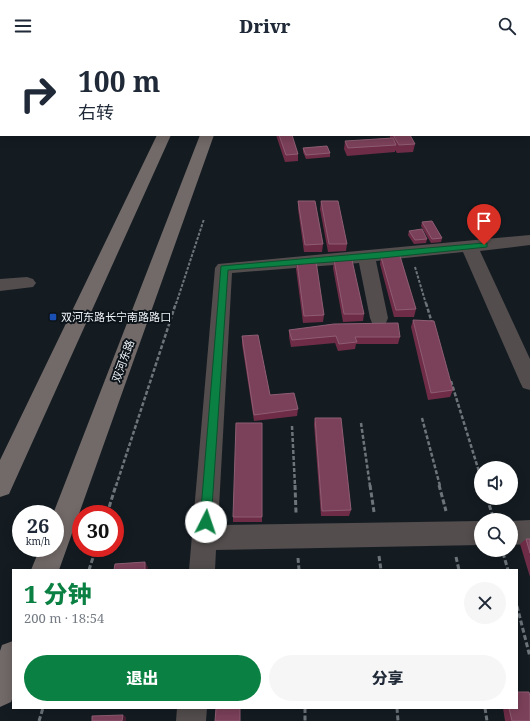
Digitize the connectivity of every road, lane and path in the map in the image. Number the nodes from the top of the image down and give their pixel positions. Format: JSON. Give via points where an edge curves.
{"nodes":[{"id":1,"x":164,"y":136,"type":"edge"},
{"id":2,"x":206,"y":137,"type":"edge"},
{"id":3,"x":204,"y":219,"type":"dead end"},
{"id":4,"x":530,"y":240,"type":"edge"},
{"id":5,"x":469,"y":246,"type":"junction"},
{"id":6,"x":410,"y":252,"type":"junction"},
{"id":7,"x":366,"y":257,"type":"junction"},
{"id":8,"x":27,"y":283,"type":"dead end"},
{"id":9,"x":0,"y":285,"type":"edge"},
{"id":10,"x":379,"y":318,"type":"dead end"},
{"id":11,"x":434,"y":328,"type":"edge"},
{"id":12,"x":450,"y":380,"type":"edge"},
{"id":13,"x":530,"y":382,"type":"edge"},
{"id":14,"x":422,"y":418,"type":"dead end"},
{"id":15,"x":361,"y":423,"type":"dead end"},
{"id":16,"x":292,"y":426,"type":"dead end"},
{"id":17,"x":476,"y":461,"type":"edge"},
{"id":18,"x":0,"y":486,"type":"edge"},
{"id":19,"x":110,"y":505,"type":"edge"},
{"id":20,"x":64,"y":519,"type":"edge"},
{"id":21,"x":530,"y":532,"type":"edge"},
{"id":22,"x":474,"y":533,"type":"edge"},
{"id":23,"x":518,"y":533,"type":"edge"},
{"id":24,"x":452,"y":534,"type":"junction"},
{"id":25,"x":377,"y":535,"type":"junction"},
{"id":26,"x":297,"y":537,"type":"junction"},
{"id":27,"x":204,"y":538,"type":"junction"},
{"id":28,"x":50,"y":557,"type":"edge"},
{"id":29,"x":93,"y":557,"type":"edge"},
{"id":30,"x":505,"y":557,"type":"edge"},
{"id":31,"x":45,"y":569,"type":"edge"},
{"id":32,"x":89,"y":569,"type":"edge"},
{"id":33,"x":202,"y":569,"type":"edge"},
{"id":34,"x":508,"y":569,"type":"edge"},
{"id":35,"x":518,"y":610,"type":"edge"},
{"id":36,"x":530,"y":657,"type":"edge"},
{"id":37,"x":12,"y":659,"type":"edge"},
{"id":38,"x":0,"y":691,"type":"edge"},
{"id":39,"x":44,"y":709,"type":"edge"},
{"id":40,"x":192,"y":709,"type":"edge"},
{"id":41,"x":305,"y":709,"type":"edge"},
{"id":42,"x":397,"y":709,"type":"edge"},
{"id":43,"x":485,"y":709,"type":"edge"},
{"id":44,"x":39,"y":721,"type":"edge"},
{"id":45,"x":191,"y":721,"type":"edge"},
{"id":46,"x":305,"y":721,"type":"edge"},
{"id":47,"x":398,"y":721,"type":"edge"},
{"id":48,"x":487,"y":721,"type":"edge"}],
"edges":[{"from":1,"to":18,"type":"street"},
{"from":2,"to":20,"type":"street","name":"双河东路"},
{"from":3,"to":19,"type":"path"},
{"from":4,"to":5,"type":"street"},
{"from":5,"to":6,"type":"street"},
{"from":5,"to":13,"type":"street"},
{"from":6,"to":7,"type":"street"},
{"from":6,"to":11,"type":"path"},
{"from":7,"to":10,"type":"street"},
{"from":7,"to":27,"type":"street","via":[[224,268]]},
{"from":8,"to":9,"type":"street"},
{"from":12,"to":17,"type":"path"},
{"from":14,"to":24,"type":"path"},
{"from":15,"to":25,"type":"path"},
{"from":16,"to":26,"type":"path"},
{"from":21,"to":23,"type":"street"},
{"from":22,"to":24,"type":"street"},
{"from":24,"to":25,"type":"street"},
{"from":25,"to":26,"type":"street"},
{"from":26,"to":27,"type":"street"},
{"from":27,"to":33,"type":"street"},
{"from":28,"to":31,"type":"street"},
{"from":29,"to":32,"type":"path"},
{"from":30,"to":34,"type":"path"},
{"from":35,"to":36,"type":"path"},
{"from":37,"to":38,"type":"street"},
{"from":39,"to":44,"type":"path"},
{"from":40,"to":45,"type":"street"},
{"from":41,"to":46,"type":"path"},
{"from":42,"to":47,"type":"path"},
{"from":43,"to":48,"type":"path"}]}
